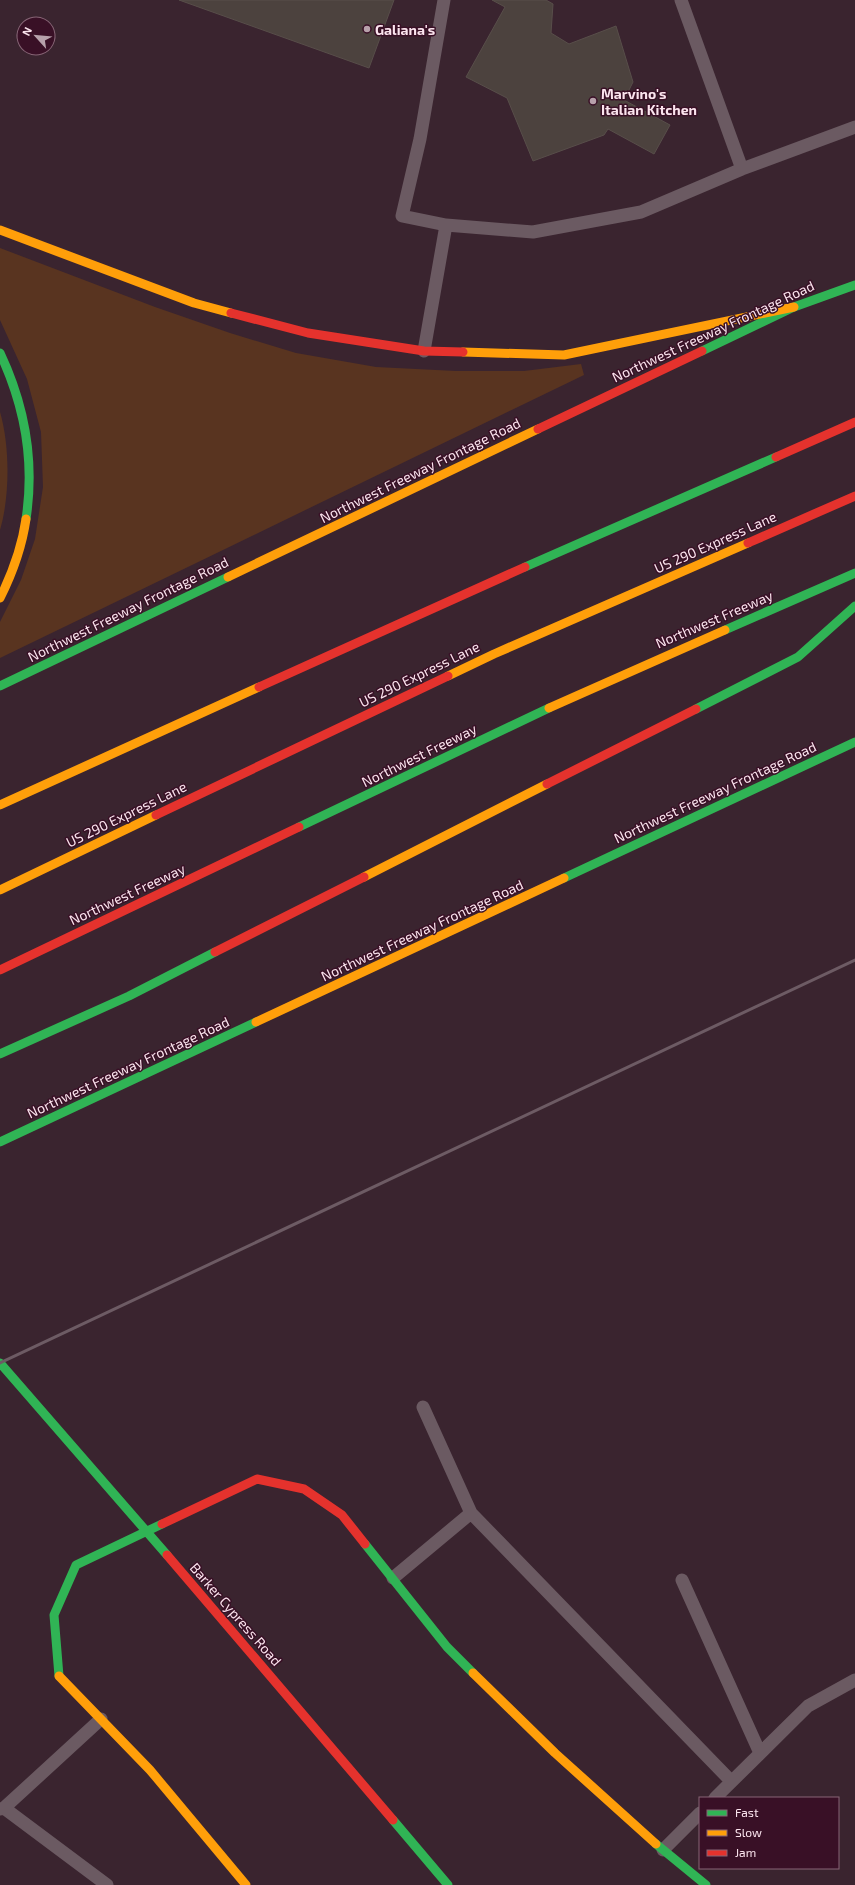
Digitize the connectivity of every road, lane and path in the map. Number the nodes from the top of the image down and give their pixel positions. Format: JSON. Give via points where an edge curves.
{"nodes":[{"id":1,"x":444,"y":0,"type":"edge"},
{"id":2,"x":681,"y":0,"type":"edge"},
{"id":3,"x":855,"y":127,"type":"edge"},
{"id":4,"x":742,"y":169,"type":"junction"},
{"id":5,"x":446,"y":225,"type":"junction"},
{"id":6,"x":0,"y":230,"type":"edge"},
{"id":7,"x":855,"y":285,"type":"edge"},
{"id":8,"x":794,"y":307,"type":"junction"},
{"id":9,"x":424,"y":351,"type":"junction"},
{"id":10,"x":0,"y":353,"type":"edge"},
{"id":11,"x":855,"y":422,"type":"edge"},
{"id":12,"x":855,"y":496,"type":"edge"},
{"id":13,"x":855,"y":573,"type":"edge"},
{"id":14,"x":0,"y":598,"type":"edge"},
{"id":15,"x":855,"y":606,"type":"edge"},
{"id":16,"x":0,"y":686,"type":"edge"},
{"id":17,"x":855,"y":742,"type":"edge"},
{"id":18,"x":0,"y":805,"type":"edge"},
{"id":19,"x":0,"y":890,"type":"edge"},
{"id":20,"x":0,"y":970,"type":"edge"},
{"id":21,"x":0,"y":1054,"type":"edge"},
{"id":22,"x":0,"y":1142,"type":"edge"},
{"id":23,"x":0,"y":1363,"type":"edge"},
{"id":24,"x":423,"y":1407,"type":"dead end"},
{"id":25,"x":471,"y":1513,"type":"junction"},
{"id":26,"x":393,"y":1578,"type":"junction"},
{"id":27,"x":682,"y":1580,"type":"dead end"},
{"id":28,"x":855,"y":1680,"type":"edge"},
{"id":29,"x":101,"y":1719,"type":"junction"},
{"id":30,"x":760,"y":1753,"type":"junction"},
{"id":31,"x":731,"y":1781,"type":"junction"},
{"id":32,"x":716,"y":1797,"type":"edge"},
{"id":33,"x":2,"y":1808,"type":"edge"},
{"id":34,"x":699,"y":1814,"type":"edge"},
{"id":35,"x":663,"y":1850,"type":"junction"},
{"id":36,"x":107,"y":1885,"type":"edge"},
{"id":37,"x":246,"y":1885,"type":"edge"},
{"id":38,"x":448,"y":1885,"type":"edge"},
{"id":39,"x":706,"y":1885,"type":"edge"}],
"edges":[{"from":1,"to":5,"type":"lane","via":[[420,139],[402,216]]},
{"from":2,"to":4,"type":"lane"},
{"from":3,"to":4,"type":"lane"},
{"from":4,"to":5,"type":"lane","via":[[642,212],[533,232]]},
{"from":5,"to":9,"type":"lane"},
{"from":6,"to":9,"type":"main road","via":[[194,303],[308,333]]},
{"from":7,"to":8,"type":"main road","name":"Northwest Freeway Frontage Road"},
{"from":8,"to":9,"type":"main road","via":[[564,355]]},
{"from":8,"to":16,"type":"main road","name":"Northwest Freeway Frontage Road"},
{"from":10,"to":14,"type":"main road","via":[[13,381],[22,411],[30,475],[28,506],[16,563]]},
{"from":11,"to":18,"type":"main road","via":[[396,624]]},
{"from":12,"to":19,"type":"main road","name":"US 290 Express Lane","via":[[494,654]]},
{"from":13,"to":20,"type":"main road","name":"Northwest Freeway","via":[[591,688]]},
{"from":15,"to":21,"type":"main road","via":[[798,656],[129,996]]},
{"from":17,"to":22,"type":"main road","name":"Northwest Freeway Frontage Road"},
{"from":23,"to":38,"type":"main road","name":"Barker Cypress Road","via":[[254,1655]]},
{"from":24,"to":25,"type":"lane"},
{"from":25,"to":26,"type":"lane"},
{"from":25,"to":31,"type":"lane"},
{"from":26,"to":29,"type":"main road","via":[[342,1515],[304,1489],[257,1479],[76,1565],[54,1615],[58,1675]]},
{"from":26,"to":35,"type":"main road","via":[[447,1647],[554,1753]]},
{"from":27,"to":30,"type":"lane"},
{"from":28,"to":30,"type":"lane","via":[[808,1706]]},
{"from":29,"to":33,"type":"lane"},
{"from":29,"to":37,"type":"main road","via":[[150,1770]]},
{"from":30,"to":31,"type":"lane"},
{"from":31,"to":32,"type":"lane"},
{"from":33,"to":36,"type":"lane"},
{"from":34,"to":35,"type":"lane"},
{"from":35,"to":39,"type":"main road"}]}
